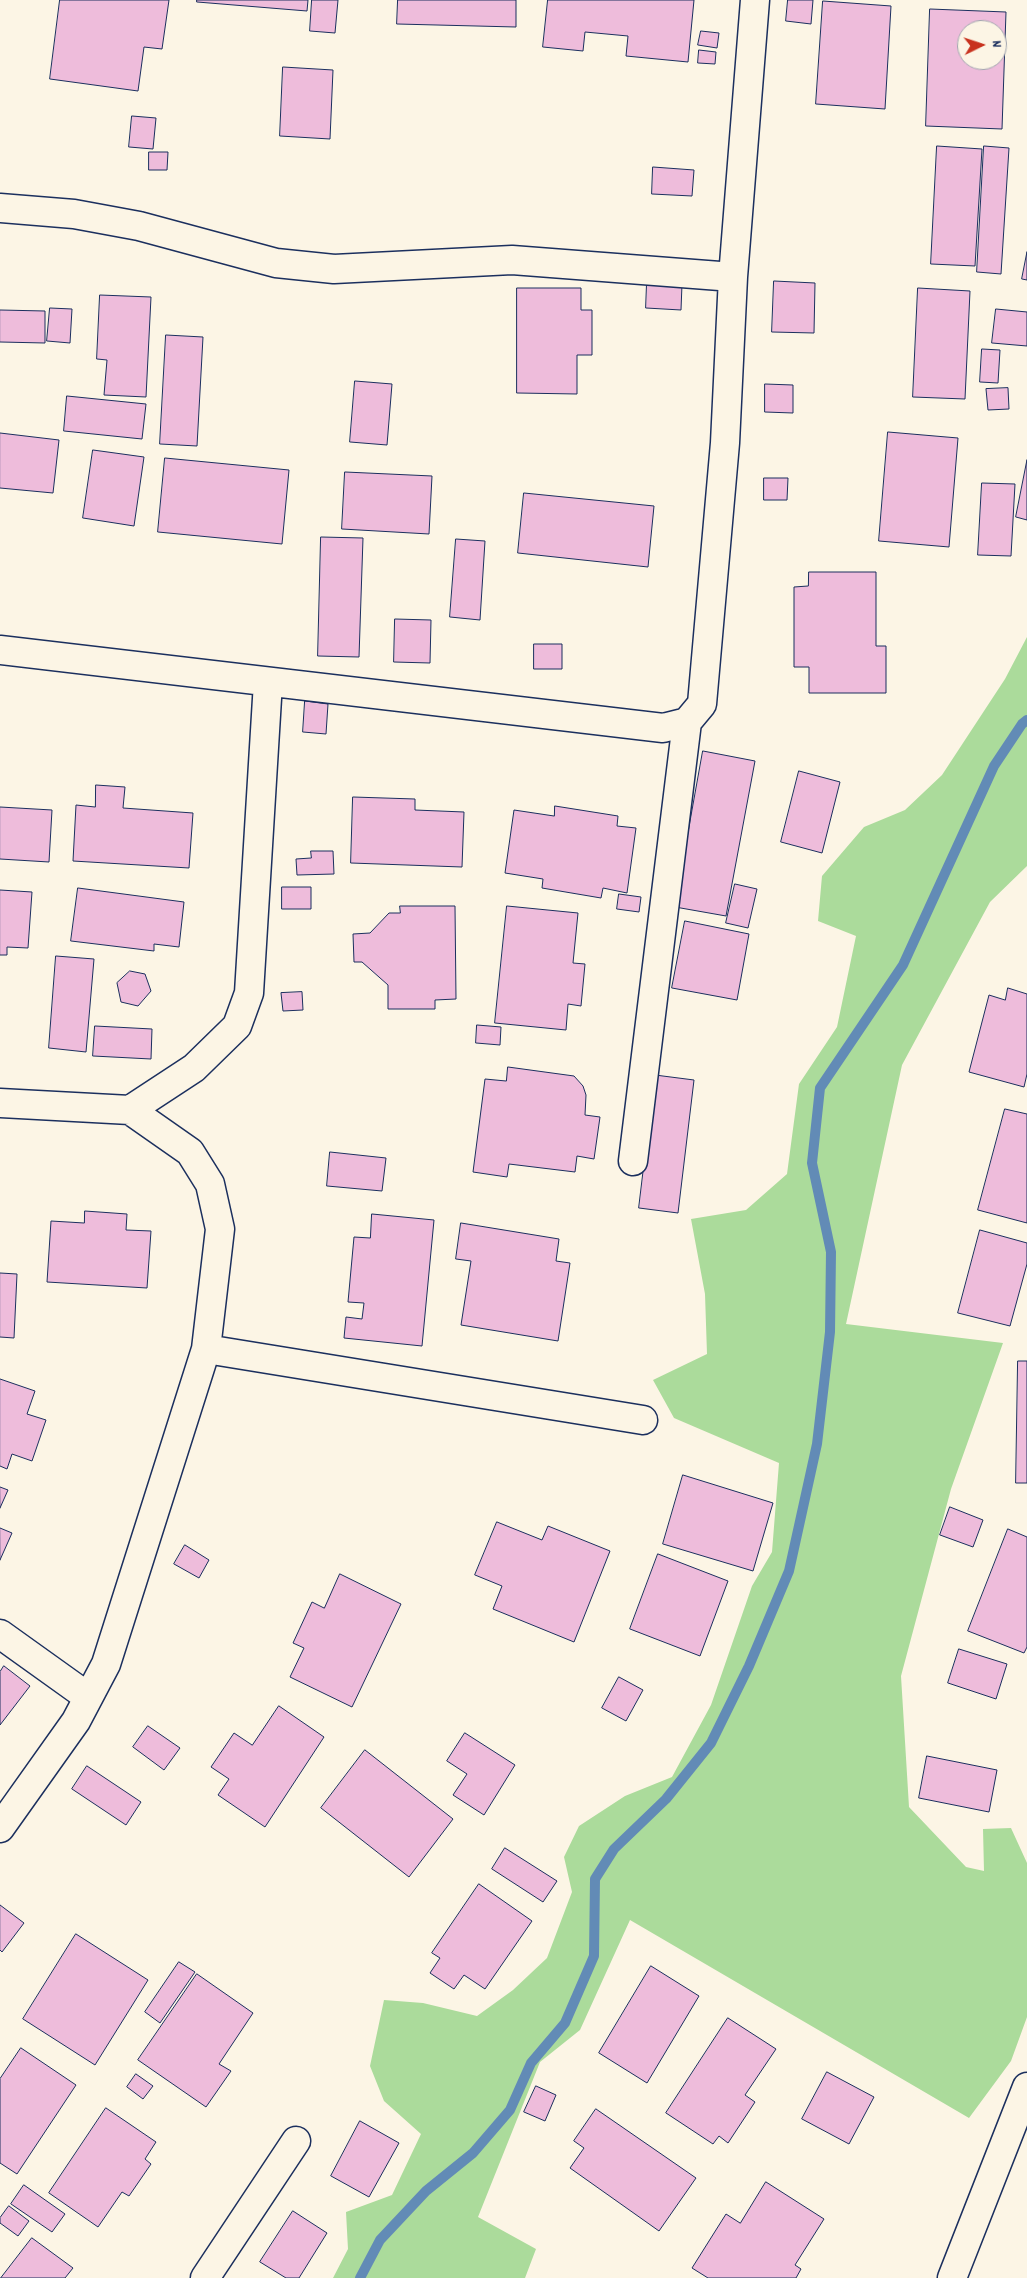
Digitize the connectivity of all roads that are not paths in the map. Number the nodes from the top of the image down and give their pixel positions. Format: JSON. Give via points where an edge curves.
{"nodes":[{"id":1,"x":755,"y":0,"type":"edge"},
{"id":2,"x":0,"y":208,"type":"edge"},
{"id":3,"x":733,"y":277,"type":"junction"},
{"id":4,"x":0,"y":650,"type":"edge"},
{"id":5,"x":268,"y":682,"type":"junction"},
{"id":6,"x":687,"y":722,"type":"junction"},
{"id":7,"x":0,"y":1103,"type":"edge"},
{"id":8,"x":130,"y":1110,"type":"junction"},
{"id":9,"x":633,"y":1161,"type":"dead end"},
{"id":10,"x":206,"y":1349,"type":"junction"},
{"id":11,"x":643,"y":1420,"type":"dead end"},
{"id":12,"x":0,"y":1634,"type":"edge"},
{"id":13,"x":88,"y":1698,"type":"junction"},
{"id":14,"x":0,"y":1828,"type":"edge"},
{"id":15,"x":1027,"y":2087,"type":"edge"},
{"id":16,"x":296,"y":2141,"type":"dead end"},
{"id":17,"x":205,"y":2278,"type":"edge"},
{"id":18,"x":952,"y":2278,"type":"edge"}],
"edges":[{"from":1,"to":3,"type":"street"},
{"from":2,"to":3,"type":"street","via":[[74,214],[139,226],[276,262],[334,269],[512,260]]},
{"from":3,"to":6,"type":"street","via":[[725,443],[702,704]]},
{"from":4,"to":5,"type":"street"},
{"from":5,"to":6,"type":"street","via":[[663,728]]},
{"from":5,"to":8,"type":"street","via":[[249,993],[237,1026],[194,1068]]},
{"from":6,"to":9,"type":"street"},
{"from":7,"to":8,"type":"street"},
{"from":8,"to":10,"type":"street","via":[[190,1152],[210,1184],[220,1229]]},
{"from":10,"to":11,"type":"street"},
{"from":10,"to":13,"type":"street","via":[[106,1664]]},
{"from":12,"to":13,"type":"street"},
{"from":13,"to":14,"type":"street","via":[[76,1721]]},
{"from":15,"to":18,"type":"street"},
{"from":16,"to":17,"type":"street"}]}
